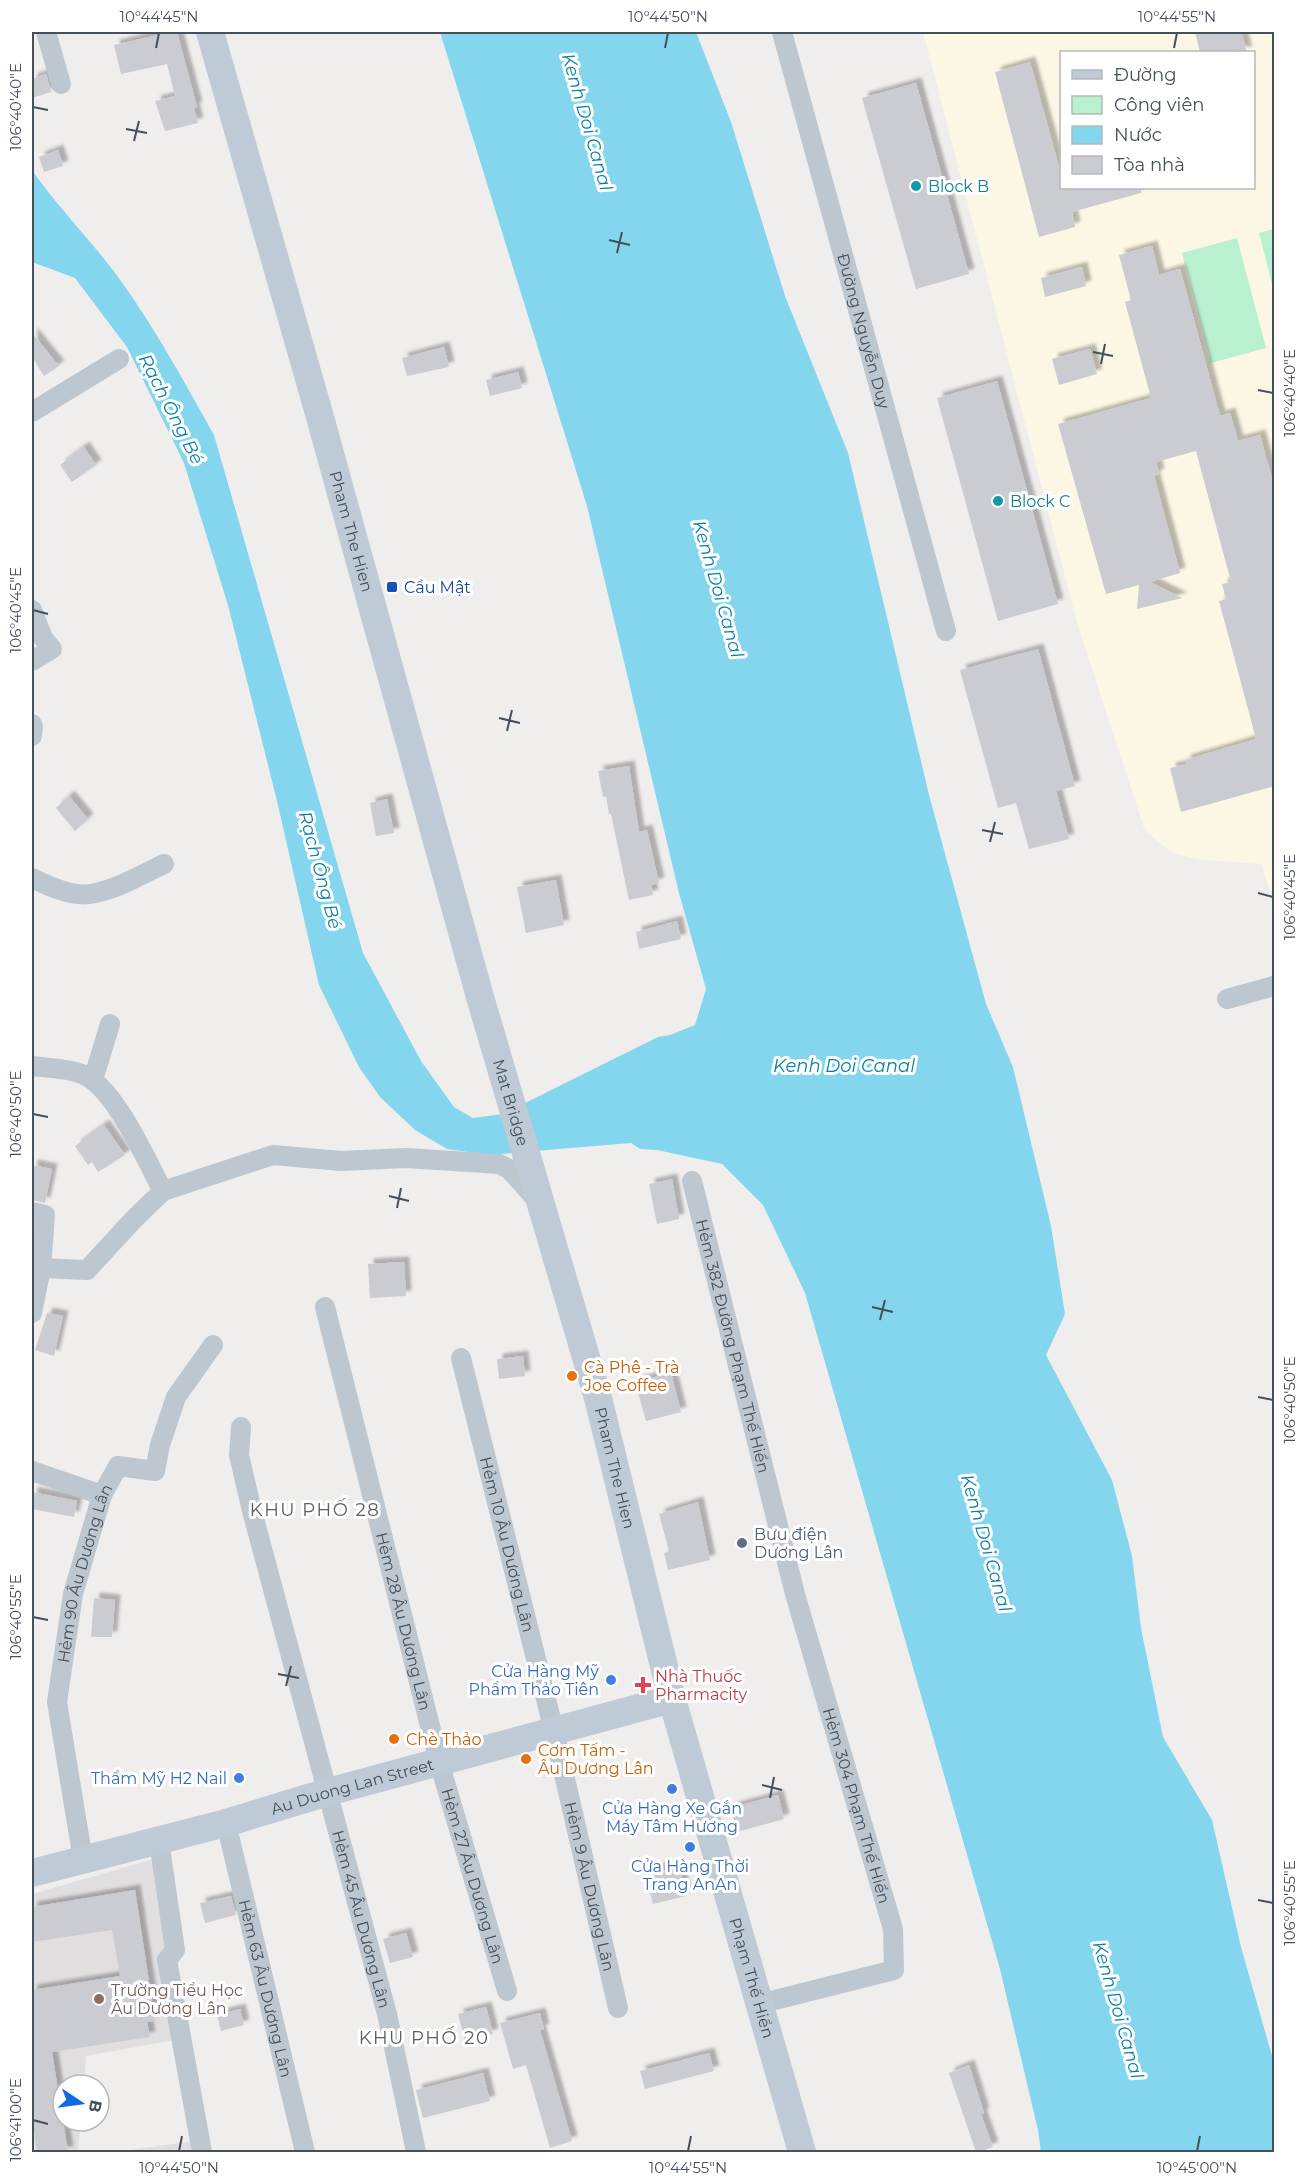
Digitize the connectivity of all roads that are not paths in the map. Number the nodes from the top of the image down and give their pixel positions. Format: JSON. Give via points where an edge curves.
{"nodes":[{"id":1,"x":46,"y":32,"type":"edge"},
{"id":2,"x":210,"y":32,"type":"edge"},
{"id":3,"x":782,"y":32,"type":"edge"},
{"id":4,"x":61,"y":84,"type":"dead end"},
{"id":5,"x":119,"y":359,"type":"dead end"},
{"id":6,"x":32,"y":412,"type":"edge"},
{"id":7,"x":32,"y":610,"type":"edge"},
{"id":8,"x":946,"y":631,"type":"dead end"},
{"id":9,"x":32,"y":661,"type":"edge"},
{"id":10,"x":32,"y":724,"type":"edge"},
{"id":11,"x":32,"y":736,"type":"edge"},
{"id":12,"x":164,"y":864,"type":"dead end"},
{"id":13,"x":32,"y":878,"type":"edge"},
{"id":14,"x":1275,"y":986,"type":"edge"},
{"id":15,"x":1227,"y":999,"type":"dead end"},
{"id":16,"x":110,"y":1024,"type":"dead end"},
{"id":17,"x":491,"y":1032,"type":"joint"},
{"id":18,"x":32,"y":1066,"type":"edge"},
{"id":19,"x":93,"y":1080,"type":"junction"},
{"id":20,"x":532,"y":1171,"type":"joint"},
{"id":21,"x":692,"y":1181,"type":"dead end"},
{"id":22,"x":164,"y":1191,"type":"junction"},
{"id":23,"x":539,"y":1202,"type":"junction"},
{"id":24,"x":32,"y":1212,"type":"edge"},
{"id":25,"x":40,"y":1268,"type":"junction"},
{"id":26,"x":325,"y":1307,"type":"dead end"},
{"id":27,"x":32,"y":1313,"type":"edge"},
{"id":28,"x":213,"y":1345,"type":"dead end"},
{"id":29,"x":461,"y":1358,"type":"dead end"},
{"id":30,"x":241,"y":1427,"type":"dead end"},
{"id":31,"x":32,"y":1472,"type":"edge"},
{"id":32,"x":102,"y":1495,"type":"junction"},
{"id":33,"x":774,"y":1509,"type":"joint"},
{"id":34,"x":672,"y":1700,"type":"junction"},
{"id":35,"x":554,"y":1731,"type":"junction"},
{"id":36,"x":439,"y":1762,"type":"junction"},
{"id":37,"x":327,"y":1792,"type":"junction"},
{"id":38,"x":226,"y":1823,"type":"junction"},
{"id":39,"x":159,"y":1840,"type":"junction"},
{"id":40,"x":83,"y":1860,"type":"junction"},
{"id":41,"x":32,"y":1873,"type":"edge"},
{"id":42,"x":507,"y":1991,"type":"dead end"},
{"id":43,"x":759,"y":2004,"type":"junction"},
{"id":44,"x":618,"y":2008,"type":"dead end"},
{"id":45,"x":202,"y":2152,"type":"edge"},
{"id":46,"x":305,"y":2152,"type":"edge"},
{"id":47,"x":416,"y":2152,"type":"edge"},
{"id":48,"x":802,"y":2152,"type":"edge"}],
"edges":[{"from":1,"to":4,"type":"street"},
{"from":2,"to":17,"type":"main road","name":"Pham The Hien"},
{"from":3,"to":8,"type":"street","name":"Đường Nguyễn Duy"},
{"from":5,"to":6,"type":"street"},
{"from":7,"to":9,"type":"street","via":[[52,649]]},
{"from":10,"to":11,"type":"street"},
{"from":12,"to":13,"type":"street","via":[[89,894],[56,890]]},
{"from":14,"to":15,"type":"street"},
{"from":16,"to":19,"type":"street"},
{"from":17,"to":20,"type":"main road","name":"Mat Bridge"},
{"from":18,"to":19,"type":"street","via":[[81,1074]]},
{"from":19,"to":22,"type":"street","via":[[112,1099]]},
{"from":20,"to":23,"type":"main road","name":"Pham The Hien"},
{"from":21,"to":33,"type":"street","name":"Hẻm 382 Đường Phạm Thế Hiển"},
{"from":22,"to":23,"type":"street","via":[[273,1155],[341,1161],[406,1158],[499,1164],[509,1169]]},
{"from":22,"to":25,"type":"street","via":[[87,1270]]},
{"from":23,"to":34,"type":"main road","name":"Pham The Hien","via":[[598,1398]]},
{"from":24,"to":25,"type":"street","via":[[45,1215]]},
{"from":25,"to":27,"type":"street"},
{"from":26,"to":36,"type":"street","name":"Hẻm 28 Âu Dương Lân"},
{"from":28,"to":32,"type":"street","name":"Hẻm 90 Âu Dương Lân","via":[[176,1397],[155,1471],[118,1466]]},
{"from":29,"to":35,"type":"street","name":"Hẻm 10 Âu Dương Lân"},
{"from":30,"to":37,"type":"street","name":"Hẻm 45 Âu Dương Lân","via":[[238,1455]]},
{"from":31,"to":32,"type":"street"},
{"from":32,"to":40,"type":"street","name":"Hẻm 90 Âu Dương Lân","via":[[73,1594],[57,1702]]},
{"from":33,"to":43,"type":"street","name":"Hẻm 304 Phạm Thế Hiển","via":[[893,1929],[894,1970]]},
{"from":34,"to":35,"type":"main road","name":"Au Duong Lan Street"},
{"from":34,"to":43,"type":"main road","name":"Phạm Thế Hiển"},
{"from":35,"to":36,"type":"main road","name":"Au Duong Lan Street"},
{"from":35,"to":44,"type":"street","name":"Hẻm 9 Âu Dương Lân"},
{"from":36,"to":37,"type":"main road","name":"Au Duong Lan Street"},
{"from":36,"to":42,"type":"street","name":"Hẻm 27 Âu Dương Lân"},
{"from":37,"to":38,"type":"main road","name":"Au Duong Lan Street"},
{"from":37,"to":47,"type":"street","name":"Hẻm 45 Âu Dương Lân","via":[[387,2014]]},
{"from":38,"to":39,"type":"main road","name":"Au Duong Lan Street"},
{"from":38,"to":46,"type":"street","name":"Hẻm 63 Âu Dương Lân"},
{"from":39,"to":40,"type":"main road","name":"Au Duong Lan Street"},
{"from":39,"to":45,"type":"street","via":[[174,1950],[167,1960]]},
{"from":40,"to":41,"type":"main road","name":"Au Duong Lan Street"},
{"from":43,"to":48,"type":"main road","name":"Phạm Thế Hiển"}]}
